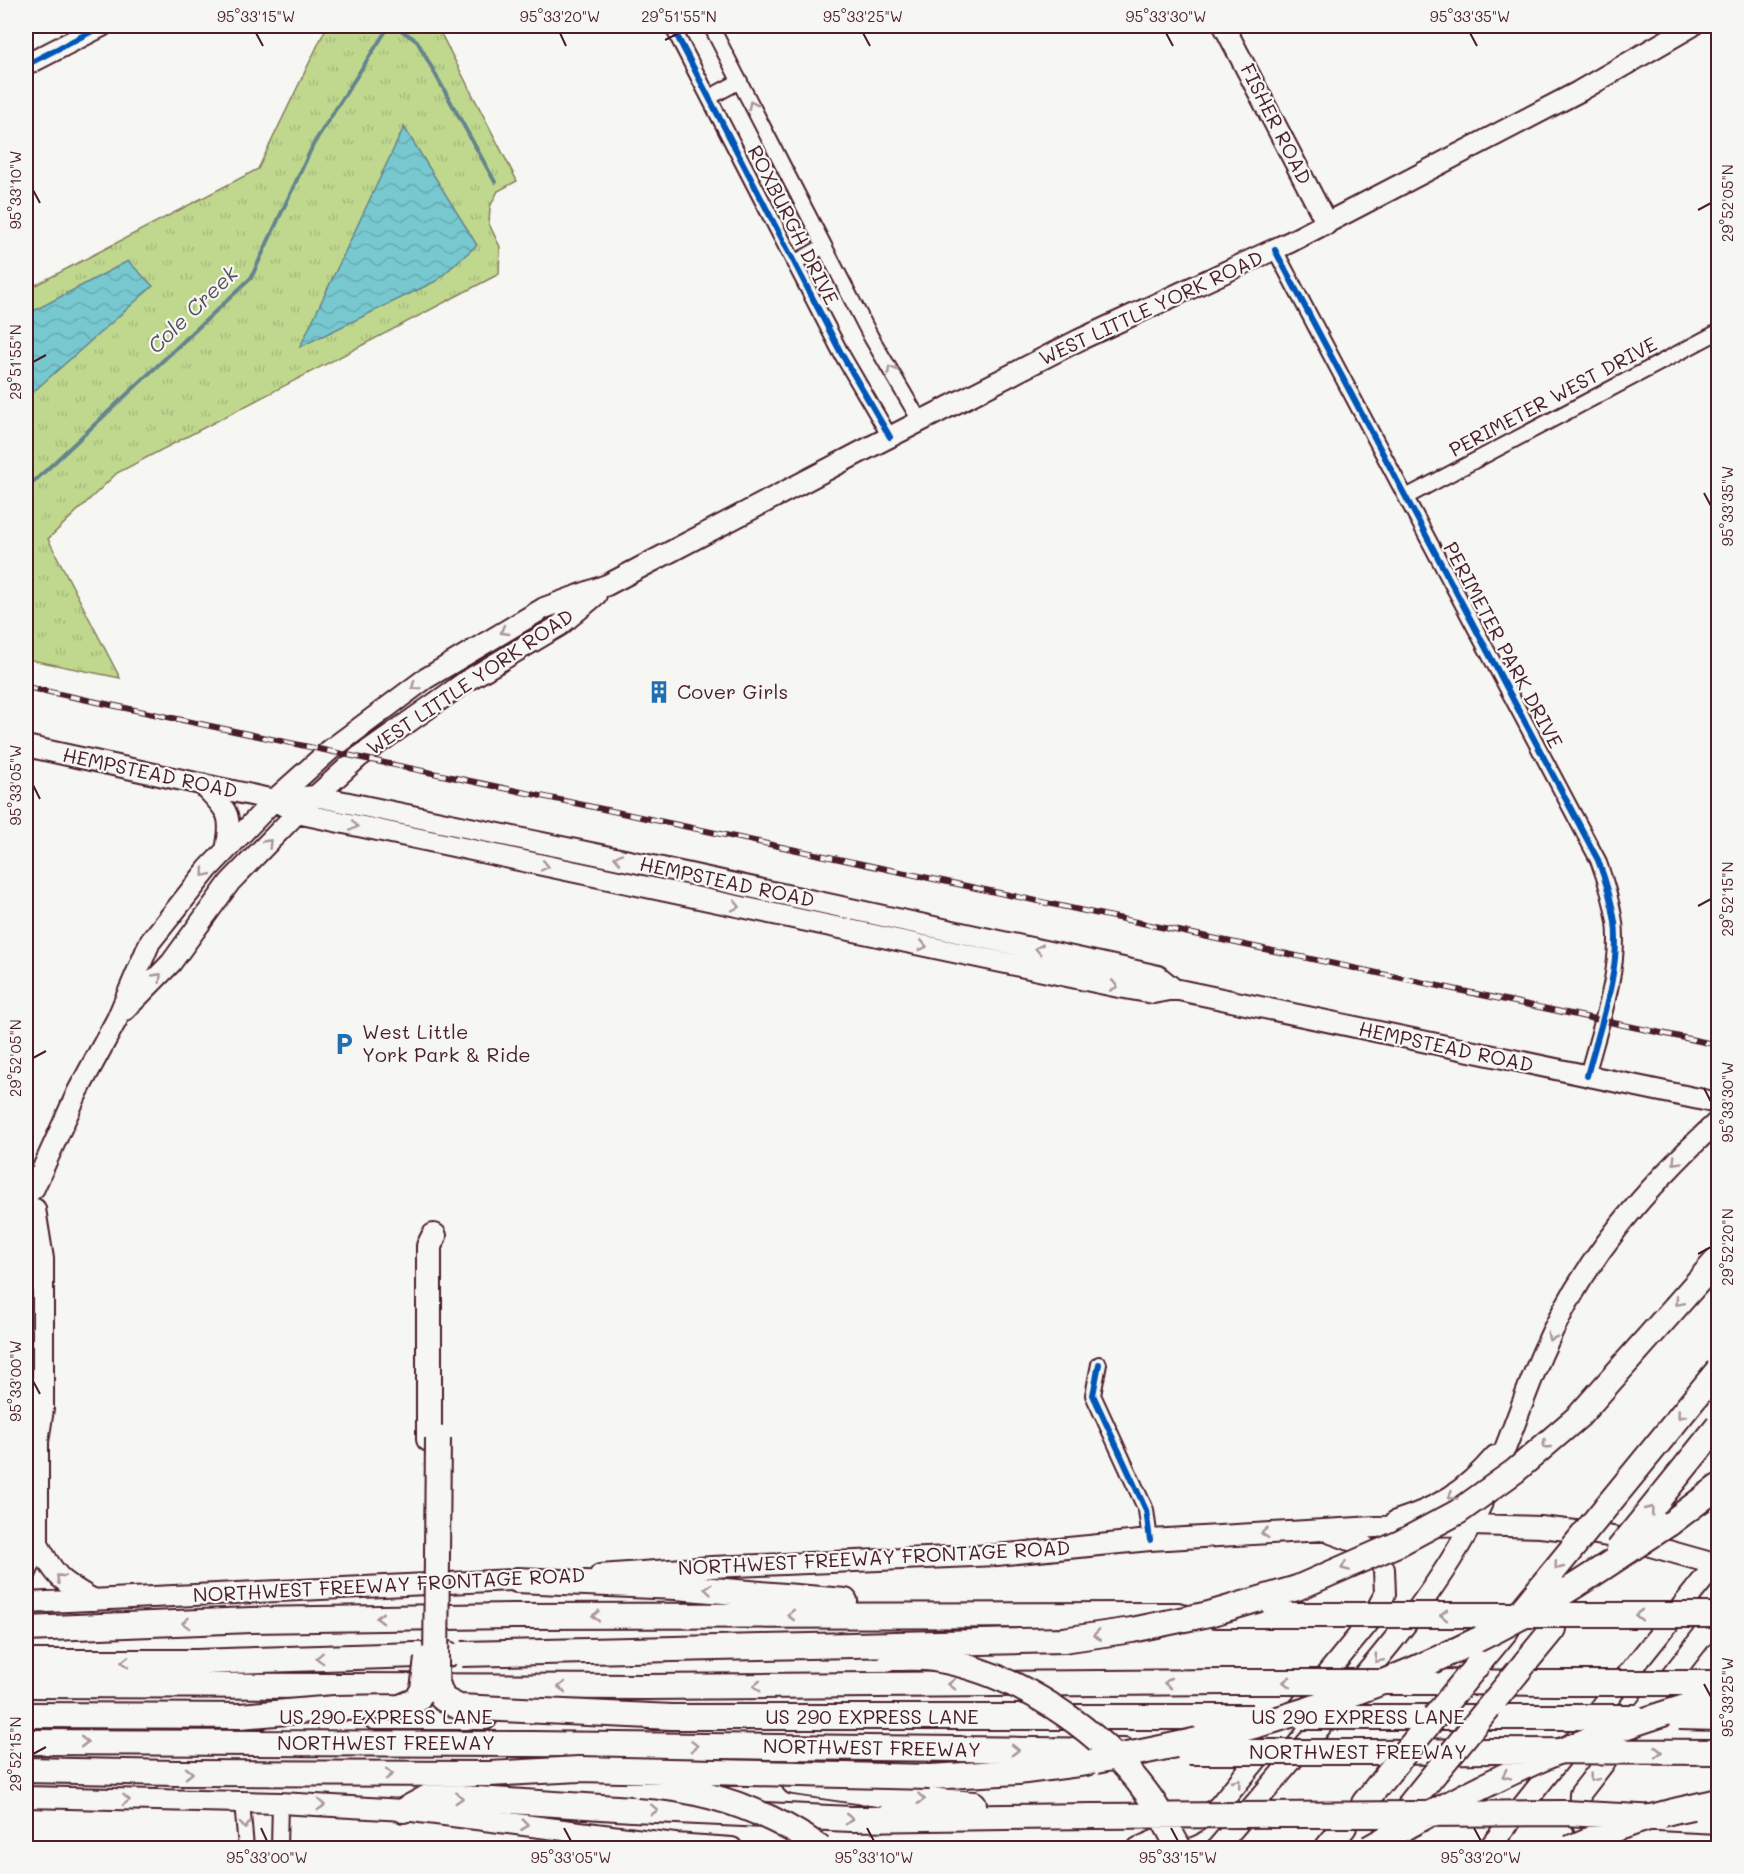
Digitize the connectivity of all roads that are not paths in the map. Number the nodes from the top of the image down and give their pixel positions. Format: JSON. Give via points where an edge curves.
{"nodes":[{"id":1,"x":102,"y":26,"type":"edge"},
{"id":2,"x":672,"y":26,"type":"edge"},
{"id":3,"x":711,"y":26,"type":"edge"},
{"id":4,"x":1224,"y":26,"type":"edge"},
{"id":5,"x":1692,"y":26,"type":"edge"},
{"id":6,"x":26,"y":65,"type":"edge"},
{"id":7,"x":740,"y":81,"type":"junction"},
{"id":8,"x":710,"y":98,"type":"junction"},
{"id":9,"x":1327,"y":224,"type":"junction"},
{"id":10,"x":824,"y":246,"type":"junction"},
{"id":11,"x":1275,"y":250,"type":"junction"},
{"id":12,"x":794,"y":263,"type":"junction"},
{"id":13,"x":1719,"y":332,"type":"edge"},
{"id":14,"x":920,"y":421,"type":"junction"},
{"id":15,"x":890,"y":437,"type":"junction"},
{"id":16,"x":1406,"y":497,"type":"junction"},
{"id":17,"x":608,"y":585,"type":"junction"},
{"id":18,"x":26,"y":746,"type":"edge"},
{"id":19,"x":202,"y":784,"type":"junction"},
{"id":20,"x":315,"y":796,"type":"junction"},
{"id":21,"x":274,"y":800,"type":"junction"},
{"id":22,"x":297,"y":813,"type":"junction"},
{"id":23,"x":226,"y":850,"type":"junction"},
{"id":24,"x":1174,"y":989,"type":"junction"},
{"id":25,"x":117,"y":1019,"type":"junction"},
{"id":26,"x":1587,"y":1076,"type":"junction"},
{"id":27,"x":1719,"y":1103,"type":"edge"},
{"id":28,"x":1719,"y":1121,"type":"edge"},
{"id":29,"x":32,"y":1197,"type":"edge"},
{"id":30,"x":26,"y":1234,"type":"edge"},
{"id":31,"x":1719,"y":1259,"type":"edge"},
{"id":32,"x":1099,"y":1364,"type":"dead end"},
{"id":33,"x":1719,"y":1370,"type":"edge"},
{"id":34,"x":26,"y":1415,"type":"edge"},
{"id":35,"x":1719,"y":1426,"type":"edge"},
{"id":36,"x":433,"y":1438,"type":"junction"},
{"id":37,"x":1509,"y":1441,"type":"junction"},
{"id":38,"x":38,"y":1442,"type":"junction"},
{"id":39,"x":1719,"y":1487,"type":"edge"},
{"id":40,"x":1471,"y":1525,"type":"junction"},
{"id":41,"x":1375,"y":1527,"type":"junction"},
{"id":42,"x":1323,"y":1530,"type":"junction"},
{"id":43,"x":1150,"y":1540,"type":"junction"},
{"id":44,"x":38,"y":1544,"type":"junction"},
{"id":45,"x":1718,"y":1563,"type":"edge"},
{"id":46,"x":26,"y":1573,"type":"edge"},
{"id":47,"x":517,"y":1580,"type":"junction"},
{"id":48,"x":94,"y":1600,"type":"junction"},
{"id":49,"x":26,"y":1604,"type":"edge"},
{"id":50,"x":1039,"y":1614,"type":"junction"},
{"id":51,"x":1719,"y":1615,"type":"edge"},
{"id":52,"x":26,"y":1629,"type":"edge"},
{"id":53,"x":764,"y":1645,"type":"junction"},
{"id":54,"x":26,"y":1662,"type":"edge"},
{"id":55,"x":1719,"y":1683,"type":"edge"},
{"id":56,"x":26,"y":1685,"type":"edge"},
{"id":57,"x":1719,"y":1697,"type":"edge"},
{"id":58,"x":26,"y":1715,"type":"edge"},
{"id":59,"x":240,"y":1716,"type":"junction"},
{"id":60,"x":672,"y":1717,"type":"junction"},
{"id":61,"x":1719,"y":1718,"type":"edge"},
{"id":62,"x":26,"y":1742,"type":"edge"},
{"id":63,"x":530,"y":1744,"type":"junction"},
{"id":64,"x":1719,"y":1752,"type":"edge"},
{"id":65,"x":26,"y":1770,"type":"edge"},
{"id":66,"x":489,"y":1774,"type":"junction"},
{"id":67,"x":26,"y":1797,"type":"edge"},
{"id":68,"x":1719,"y":1801,"type":"edge"},
{"id":69,"x":243,"y":1802,"type":"junction"},
{"id":70,"x":280,"y":1803,"type":"junction"},
{"id":71,"x":404,"y":1810,"type":"junction"},
{"id":72,"x":1096,"y":1811,"type":"junction"},
{"id":73,"x":1719,"y":1821,"type":"edge"},
{"id":74,"x":246,"y":1848,"type":"edge"},
{"id":75,"x":279,"y":1848,"type":"edge"},
{"id":76,"x":732,"y":1848,"type":"edge"},
{"id":77,"x":821,"y":1848,"type":"edge"},
{"id":78,"x":1138,"y":1848,"type":"edge"},
{"id":79,"x":1179,"y":1848,"type":"edge"},
{"id":80,"x":1217,"y":1848,"type":"edge"},
{"id":81,"x":1327,"y":1848,"type":"edge"},
{"id":82,"x":1371,"y":1848,"type":"edge"},
{"id":83,"x":1489,"y":1848,"type":"edge"},
{"id":84,"x":1570,"y":1848,"type":"edge"},
{"id":85,"x":1610,"y":1848,"type":"edge"}],
"edges":[{"from":1,"to":6,"type":"main road"},
{"from":2,"to":8,"type":"street","name":"ROXBURGH DRIVE"},
{"from":3,"to":7,"type":"street","name":"ROXBURGH DRIVE"},
{"from":4,"to":9,"type":"main road","name":"FISHER ROAD"},
{"from":5,"to":9,"type":"main road","name":"WEST LITTLE YORK ROAD","via":[[1578,92]]},
{"from":7,"to":8,"type":"street"},
{"from":10,"to":7,"type":"street","name":"ROXBURGH DRIVE","one_way":true},
{"from":8,"to":12,"type":"street","name":"ROXBURGH DRIVE"},
{"from":9,"to":11,"type":"main road","name":"WEST LITTLE YORK ROAD"},
{"from":10,"to":12,"type":"street"},
{"from":14,"to":10,"type":"street","name":"ROXBURGH DRIVE","one_way":true},
{"from":11,"to":14,"type":"main road","name":"WEST LITTLE YORK ROAD","via":[[1108,325]]},
{"from":11,"to":16,"type":"street","name":"PERIMETER PARK DRIVE"},
{"from":12,"to":15,"type":"street","name":"ROXBURGH DRIVE"},
{"from":13,"to":16,"type":"street","name":"PERIMETER WEST DRIVE"},
{"from":14,"to":15,"type":"main road","name":"WEST LITTLE YORK ROAD"},
{"from":15,"to":17,"type":"main road","name":"WEST LITTLE YORK ROAD"},
{"from":16,"to":26,"type":"street","name":"PERIMETER PARK DRIVE","via":[[1603,874],[1615,922],[1616,945],[1612,980]]},
{"from":17,"to":20,"type":"main road","name":"WEST LITTLE YORK ROAD","via":[[559,626],[424,710],[359,757]]},
{"from":17,"to":21,"type":"main road","name":"WEST LITTLE YORK ROAD","one_way":true,"via":[[544,608],[425,679],[330,750]]},
{"from":18,"to":19,"type":"main road","name":"HEMPSTEAD ROAD"},
{"from":19,"to":21,"type":"main road","name":"HEMPSTEAD ROAD"},
{"from":19,"to":23,"type":"main road","via":[[225,809],[230,821]]},
{"from":20,"to":21,"type":"main road","name":"HEMPSTEAD ROAD"},
{"from":20,"to":22,"type":"main road","name":"WEST LITTLE YORK ROAD"},
{"from":24,"to":20,"type":"main road","name":"HEMPSTEAD ROAD","one_way":true,"via":[[1158,976],[1123,968]]},
{"from":21,"to":22,"type":"main road","name":"HEMPSTEAD ROAD"},
{"from":21,"to":23,"type":"main road","name":"WEST LITTLE YORK ROAD"},
{"from":22,"to":24,"type":"main road","name":"HEMPSTEAD ROAD","one_way":true,"via":[[1119,987],[1153,993]]},
{"from":25,"to":22,"type":"main road","name":"WEST LITTLE YORK ROAD","one_way":true,"via":[[171,963],[230,882]]},
{"from":23,"to":25,"type":"main road","name":"WEST LITTLE YORK ROAD","one_way":true,"via":[[150,942]]},
{"from":24,"to":26,"type":"main road","name":"HEMPSTEAD ROAD"},
{"from":25,"to":29,"type":"main road","name":"WEST LITTLE YORK ROAD","via":[[78,1091]]},
{"from":26,"to":27,"type":"main road","name":"HEMPSTEAD ROAD"},
{"from":28,"to":37,"type":"main road","one_way":true,"via":[[1679,1157],[1605,1242],[1577,1285],[1543,1353]]},
{"from":29,"to":30,"type":"main road","name":"WEST LITTLE YORK ROAD"},
{"from":29,"to":38,"type":"main road","via":[[43,1259],[43,1409]]},
{"from":31,"to":53,"type":"highway","one_way":true,"bridge":true,"via":[[1579,1416],[1515,1471],[1458,1512],[1400,1543],[1297,1588],[1209,1614],[1063,1640]]},
{"from":32,"to":43,"type":"street","via":[[1093,1395],[1146,1510]]},
{"from":33,"to":81,"type":"highway","one_way":true,"bridge":true},
{"from":34,"to":38,"type":"main road"},
{"from":82,"to":35,"type":"highway","one_way":true,"bridge":true},
{"from":36,"to":36,"type":"highway","via":[[429,1246],[434,1236],[438,1246]]},
{"from":36,"to":59,"type":"highway","bridge":true,"via":[[427,1670],[417,1700],[400,1707]]},
{"from":36,"to":60,"type":"highway","bridge":true,"via":[[436,1670],[443,1699],[459,1707]]},
{"from":37,"to":40,"type":"main road"},
{"from":37,"to":41,"type":"main road","one_way":true,"via":[[1477,1478],[1447,1500]]},
{"from":38,"to":44,"type":"main road"},
{"from":39,"to":66,"type":"highway","bridge":true,"via":[[1597,1572],[1460,1648],[1374,1685],[1278,1719],[1184,1744],[1018,1772],[930,1777],[579,1769]]},
{"from":40,"to":41,"type":"main road","name":"NORTHWEST FREEWAY FRONTAGE ROAD"},
{"from":40,"to":45,"type":"main road","name":"NORTHWEST FREEWAY FRONTAGE ROAD","via":[[1585,1532]]},
{"from":40,"to":80,"type":"main road","one_way":true,"via":[[1396,1638]]},
{"from":41,"to":42,"type":"main road","name":"NORTHWEST FREEWAY FRONTAGE ROAD"},
{"from":42,"to":43,"type":"main road","name":"NORTHWEST FREEWAY FRONTAGE ROAD","one_way":true},
{"from":78,"to":42,"type":"main road","one_way":true,"via":[[1191,1825],[1218,1807],[1370,1621],[1385,1594],[1384,1569],[1375,1554],[1361,1544]]},
{"from":43,"to":47,"type":"main road","name":"NORTHWEST FREEWAY FRONTAGE ROAD","via":[[997,1555]]},
{"from":44,"to":46,"type":"main road"},
{"from":48,"to":44,"type":"main road","one_way":true,"via":[[63,1582]]},
{"from":45,"to":83,"type":"main road"},
{"from":47,"to":48,"type":"main road","name":"NORTHWEST FREEWAY FRONTAGE ROAD"},
{"from":50,"to":47,"type":"highway","one_way":true,"via":[[676,1587]]},
{"from":48,"to":49,"type":"main road","name":"NORTHWEST FREEWAY FRONTAGE ROAD"},
{"from":51,"to":50,"type":"highway","one_way":true,"bridge":true},
{"from":50,"to":52,"type":"highway","one_way":true,"via":[[429,1617]]},
{"from":51,"to":85,"type":"main road","one_way":true,"via":[[1580,1794],[1579,1816],[1587,1832]]},
{"from":53,"to":54,"type":"highway","one_way":true,"bridge":true,"via":[[196,1662]]},
{"from":53,"to":79,"type":"highway","bridge":true,"via":[[846,1656],[933,1659],[1021,1688],[1066,1714],[1103,1744],[1150,1797]]},
{"from":55,"to":56,"type":"highway","one_way":true,"bridge":true},
{"from":57,"to":82,"type":"highway","one_way":true,"bridge":true,"via":[[1650,1717],[1530,1764],[1458,1798]]},
{"from":58,"to":59,"type":"highway","name":"US 290 EXPRESS LANE"},
{"from":59,"to":60,"type":"highway","name":"US 290 EXPRESS LANE","bridge":true},
{"from":60,"to":61,"type":"highway","name":"US 290 EXPRESS LANE","bridge":true},
{"from":62,"to":63,"type":"highway","name":"NORTHWEST FREEWAY","one_way":true},
{"from":63,"to":64,"type":"highway","name":"NORTHWEST FREEWAY","one_way":true,"bridge":true,"via":[[1177,1752]]},
{"from":63,"to":72,"type":"highway","one_way":true,"via":[[914,1799]]},
{"from":65,"to":66,"type":"highway","one_way":true},
{"from":66,"to":77,"type":"highway","bridge":true,"via":[[659,1786],[721,1799],[775,1819]]},
{"from":67,"to":69,"type":"main road","one_way":true},
{"from":68,"to":84,"type":"highway","bridge":true,"via":[[1673,1810]]},
{"from":69,"to":70,"type":"main road"},
{"from":69,"to":74,"type":"street","one_way":true},
{"from":70,"to":71,"type":"main road","one_way":true},
{"from":70,"to":75,"type":"street"},
{"from":71,"to":72,"type":"highway","one_way":true,"via":[[430,1796],[851,1819]]},
{"from":71,"to":76,"type":"main road","one_way":true},
{"from":72,"to":73,"type":"highway","bridge":true,"via":[[1310,1816],[1565,1813]]}]}
